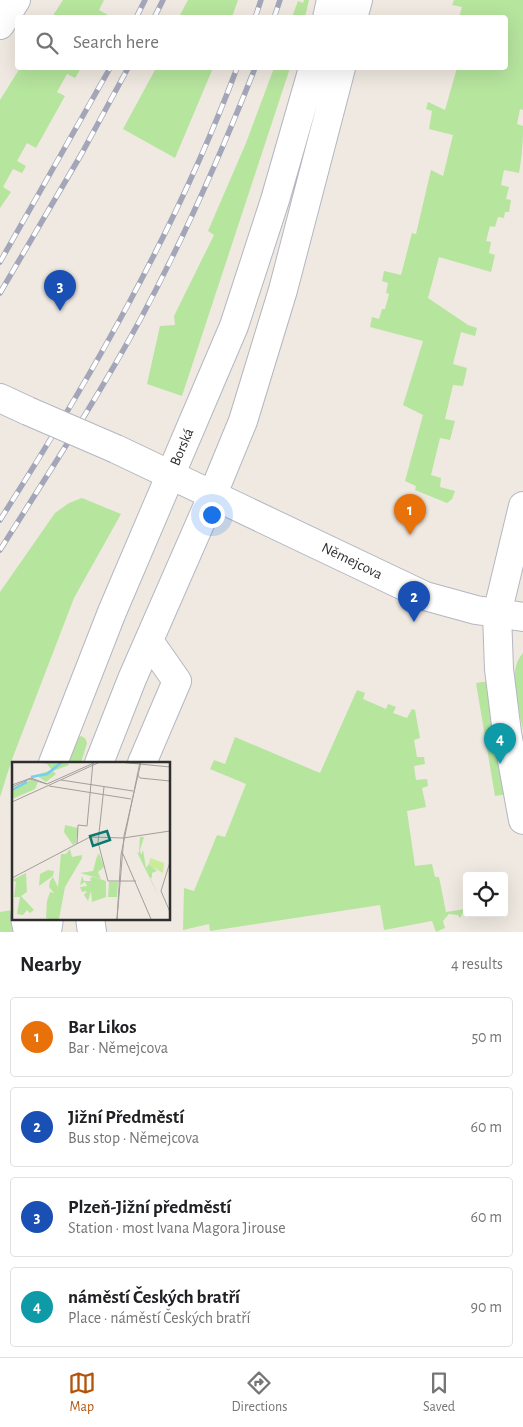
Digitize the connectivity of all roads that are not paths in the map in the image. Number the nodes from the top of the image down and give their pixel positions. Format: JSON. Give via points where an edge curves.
{"nodes":[{"id":1,"x":16,"y":0,"type":"edge"},
{"id":2,"x":331,"y":0,"type":"edge"},
{"id":3,"x":358,"y":0,"type":"edge"},
{"id":4,"x":328,"y":15,"type":"edge"},
{"id":5,"x":354,"y":15,"type":"edge"},
{"id":6,"x":0,"y":25,"type":"edge"},
{"id":7,"x":312,"y":70,"type":"edge"},
{"id":8,"x":340,"y":70,"type":"edge"},
{"id":9,"x":0,"y":398,"type":"edge"},
{"id":10,"x":171,"y":474,"type":"junction"},
{"id":11,"x":214,"y":494,"type":"junction"},
{"id":12,"x":523,"y":506,"type":"edge"},
{"id":13,"x":510,"y":616,"type":"edge"},
{"id":14,"x":148,"y":641,"type":"junction"},
{"id":15,"x":53,"y":762,"type":"edge"},
{"id":16,"x":99,"y":762,"type":"edge"},
{"id":17,"x":142,"y":762,"type":"edge"},
{"id":18,"x":523,"y":820,"type":"edge"},
{"id":19,"x":24,"y":919,"type":"edge"},
{"id":20,"x":49,"y":919,"type":"edge"},
{"id":21,"x":90,"y":919,"type":"edge"},
{"id":22,"x":28,"y":932,"type":"edge"},
{"id":23,"x":47,"y":932,"type":"edge"},
{"id":24,"x":92,"y":932,"type":"edge"}],
"edges":[{"from":1,"to":6,"type":"street"},
{"from":2,"to":4,"type":"street"},
{"from":3,"to":5,"type":"street"},
{"from":7,"to":10,"type":"street","name":"Borská","via":[[234,326]]},
{"from":8,"to":11,"type":"street","via":[[283,290],[243,421]]},
{"from":9,"to":10,"type":"street","name":"Němejcova","bridge":true},
{"from":10,"to":11,"type":"street","name":"Němejcova"},
{"from":10,"to":15,"type":"street","name":"Borská"},
{"from":11,"to":13,"type":"street","name":"Němejcova","via":[[425,596]]},
{"from":11,"to":14,"type":"street"},
{"from":12,"to":13,"type":"street"},
{"from":13,"to":18,"type":"street","via":[[507,733]]},
{"from":14,"to":16,"type":"street"},
{"from":14,"to":17,"type":"street","via":[[177,681]]},
{"from":19,"to":22,"type":"street"},
{"from":20,"to":23,"type":"street"},
{"from":21,"to":24,"type":"street"}]}
